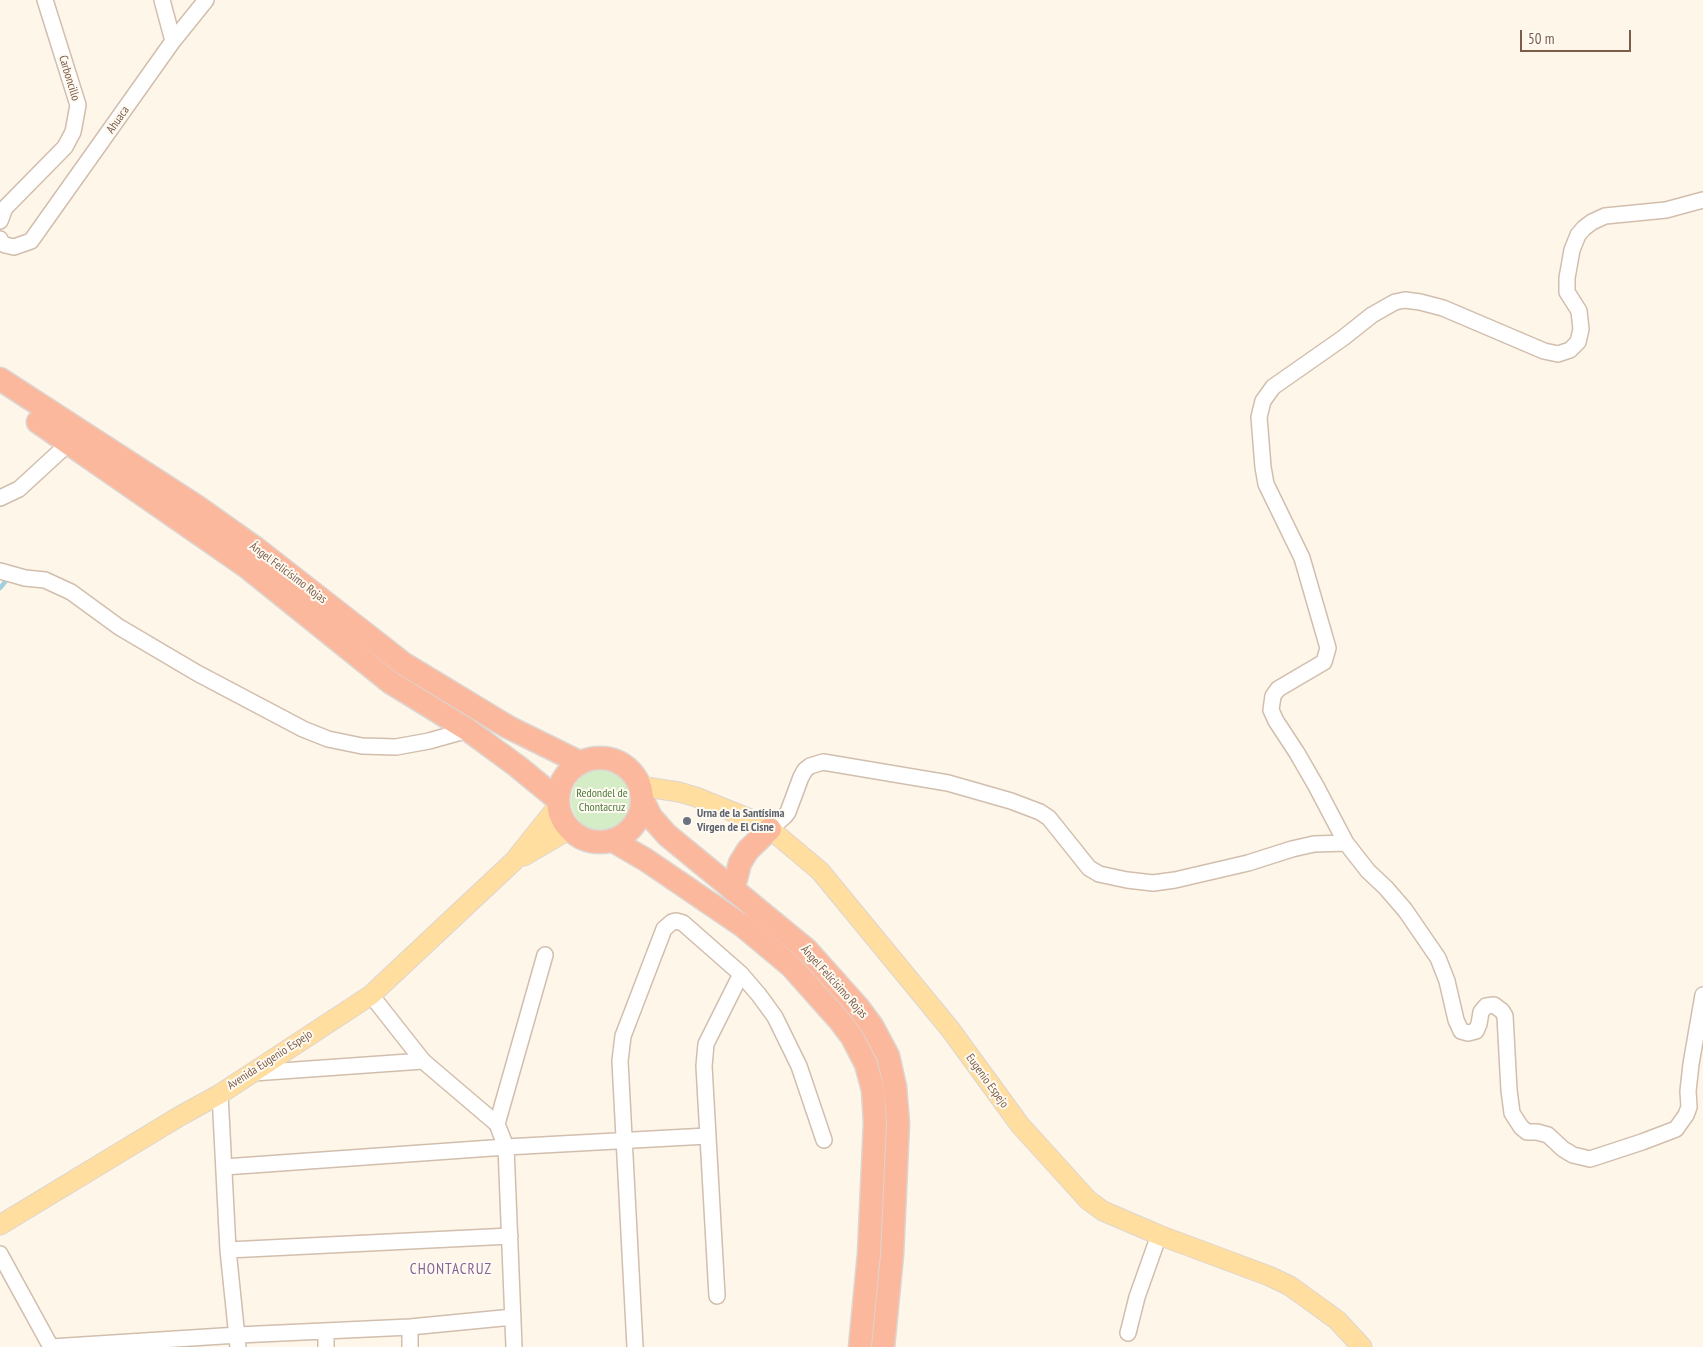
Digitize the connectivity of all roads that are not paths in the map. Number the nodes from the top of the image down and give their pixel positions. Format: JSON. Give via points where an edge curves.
{"nodes":[{"id":1,"x":45,"y":0,"type":"edge"},
{"id":2,"x":162,"y":0,"type":"edge"},
{"id":3,"x":206,"y":0,"type":"edge"},
{"id":4,"x":173,"y":41,"type":"junction"},
{"id":5,"x":1703,"y":200,"type":"edge"},
{"id":6,"x":0,"y":221,"type":"edge"},
{"id":7,"x":0,"y":239,"type":"edge"},
{"id":8,"x":0,"y":379,"type":"edge"},
{"id":9,"x":0,"y":397,"type":"edge"},
{"id":10,"x":69,"y":443,"type":"junction"},
{"id":11,"x":0,"y":498,"type":"edge"},
{"id":12,"x":0,"y":571,"type":"edge"},
{"id":13,"x":278,"y":579,"type":"junction"},
{"id":14,"x":468,"y":730,"type":"junction"},
{"id":15,"x":579,"y":762,"type":"junction"},
{"id":16,"x":642,"y":794,"type":"junction"},
{"id":17,"x":557,"y":803,"type":"junction"},
{"id":18,"x":570,"y":829,"type":"junction"},
{"id":19,"x":770,"y":829,"type":"junction"},
{"id":20,"x":612,"y":840,"type":"junction"},
{"id":21,"x":1346,"y":843,"type":"junction"},
{"id":22,"x":514,"y":861,"type":"junction"},
{"id":23,"x":733,"y":890,"type":"junction"},
{"id":24,"x":546,"y":955,"type":"dead end"},
{"id":25,"x":741,"y":974,"type":"junction"},
{"id":26,"x":371,"y":995,"type":"junction"},
{"id":27,"x":1703,"y":995,"type":"edge"},
{"id":28,"x":423,"y":1061,"type":"junction"},
{"id":29,"x":249,"y":1073,"type":"junction"},
{"id":30,"x":220,"y":1094,"type":"junction"},
{"id":31,"x":497,"y":1124,"type":"junction"},
{"id":32,"x":707,"y":1136,"type":"junction"},
{"id":33,"x":624,"y":1140,"type":"junction"},
{"id":34,"x":824,"y":1140,"type":"dead end"},
{"id":35,"x":506,"y":1147,"type":"junction"},
{"id":36,"x":224,"y":1167,"type":"junction"},
{"id":37,"x":0,"y":1225,"type":"edge"},
{"id":38,"x":1159,"y":1235,"type":"junction"},
{"id":39,"x":510,"y":1236,"type":"junction"},
{"id":40,"x":228,"y":1250,"type":"junction"},
{"id":41,"x":0,"y":1254,"type":"edge"},
{"id":42,"x":717,"y":1296,"type":"dead end"},
{"id":43,"x":513,"y":1318,"type":"junction"},
{"id":44,"x":410,"y":1327,"type":"junction"},
{"id":45,"x":326,"y":1331,"type":"junction"},
{"id":46,"x":1128,"y":1333,"type":"dead end"},
{"id":47,"x":238,"y":1341,"type":"edge"},
{"id":48,"x":51,"y":1347,"type":"edge"},
{"id":49,"x":326,"y":1347,"type":"edge"},
{"id":50,"x":410,"y":1347,"type":"edge"},
{"id":51,"x":514,"y":1347,"type":"edge"},
{"id":52,"x":635,"y":1347,"type":"edge"},
{"id":53,"x":860,"y":1347,"type":"edge"},
{"id":54,"x":883,"y":1347,"type":"edge"},
{"id":55,"x":1362,"y":1347,"type":"edge"}],
"edges":[{"from":1,"to":6,"type":"street","name":"Carboncillo","via":[[78,104],[73,132],[65,147],[5,208]]},
{"from":2,"to":4,"type":"street"},
{"from":3,"to":4,"type":"street","name":"Ahuaca"},
{"from":4,"to":7,"type":"street","name":"Ahuaca","via":[[31,242],[14,248]]},
{"from":5,"to":21,"type":"street","via":[[1666,210],[1605,216],[1584,228],[1572,250],[1566,285],[1570,299],[1579,311],[1581,337],[1564,353],[1544,351],[1443,308],[1400,301],[1387,304],[1372,314],[1273,387],[1262,401],[1259,417],[1266,484],[1302,558],[1328,648],[1324,662],[1278,689],[1273,696],[1271,710]]},
{"from":8,"to":13,"type":"highway","name":"Ángel Felicísimo Rojas","via":[[196,506]]},
{"from":9,"to":10,"type":"highway","name":"Ángel Felicísimo Rojas"},
{"from":10,"to":11,"type":"street","via":[[19,489]]},
{"from":10,"to":13,"type":"highway","name":"Ángel Felicísimo Rojas","via":[[247,567]]},
{"from":12,"to":14,"type":"street","via":[[45,580],[71,592],[119,627],[197,673],[328,739],[362,746],[396,747]]},
{"from":13,"to":14,"type":"highway","name":"Ángel Felicísimo Rojas","via":[[390,682]]},
{"from":13,"to":15,"type":"highway","name":"Ángel Felicísimo Rojas","via":[[404,664],[508,727]]},
{"from":14,"to":17,"type":"highway","name":"Ángel Felicísimo Rojas","via":[[517,766]]},
{"from":15,"to":16,"type":"highway","via":[[606,759],[619,763],[631,771]]},
{"from":15,"to":17,"type":"highway","via":[[566,775]]},
{"from":16,"to":19,"type":"main road","name":"Eugenio Espejo","via":[[679,792]]},
{"from":16,"to":20,"type":"highway","via":[[640,814],[634,826]]},
{"from":16,"to":23,"type":"highway","name":"Ángel Felicísimo Rojas","via":[[651,817],[666,835]]},
{"from":17,"to":18,"type":"highway"},
{"from":17,"to":22,"type":"main road","name":"Avenida Eugenio Espejo"},
{"from":18,"to":20,"type":"highway","via":[[587,839]]},
{"from":18,"to":22,"type":"main road","name":"Avenida Eugenio Espejo"},
{"from":19,"to":21,"type":"street","via":[[788,812],[805,770],[823,762],[948,783],[1040,812],[1049,818],[1089,868],[1099,874],[1127,880],[1153,883],[1175,880],[1307,846]]},
{"from":19,"to":23,"type":"highway","via":[[748,850],[740,863]]},
{"from":19,"to":38,"type":"main road","name":"Eugenio Espejo","via":[[831,883],[950,1029],[1020,1126],[1088,1200]]},
{"from":20,"to":53,"type":"highway","name":"Ángel Felicísimo Rojas","via":[[743,926],[791,966],[840,1020],[866,1064],[873,1090],[875,1123],[869,1254]]},
{"from":21,"to":27,"type":"street","via":[[1405,910],[1438,958],[1461,1031],[1468,1034],[1476,1031],[1480,1012],[1486,1006],[1494,1005],[1502,1011],[1505,1016],[1509,1090],[1516,1120],[1524,1130],[1548,1135],[1579,1158],[1595,1159],[1667,1132],[1682,1122],[1689,1107],[1691,1064]]},
{"from":22,"to":26,"type":"main road","name":"Avenida Eugenio Espejo"},
{"from":23,"to":54,"type":"highway","name":"Ángel Felicísimo Rojas","via":[[807,950],[840,985],[872,1026],[888,1056],[898,1122],[892,1255]]},
{"from":24,"to":31,"type":"street"},
{"from":25,"to":32,"type":"street","via":[[706,1044]]},
{"from":25,"to":33,"type":"street","via":[[683,922],[676,921],[664,929],[623,1036],[620,1061]]},
{"from":25,"to":34,"type":"street","via":[[775,1017],[788,1042]]},
{"from":26,"to":28,"type":"street"},
{"from":26,"to":29,"type":"main road","name":"Avenida Eugenio Espejo"},
{"from":28,"to":29,"type":"street"},
{"from":28,"to":31,"type":"street"},
{"from":29,"to":30,"type":"main road","name":"Avenida Eugenio Espejo"},
{"from":30,"to":36,"type":"street"},
{"from":30,"to":37,"type":"main road","name":"Avenida Eugenio Espejo"},
{"from":31,"to":35,"type":"street"},
{"from":32,"to":33,"type":"street"},
{"from":32,"to":42,"type":"street"},
{"from":33,"to":35,"type":"street"},
{"from":33,"to":52,"type":"street"},
{"from":35,"to":36,"type":"street"},
{"from":35,"to":39,"type":"street"},
{"from":36,"to":40,"type":"street"},
{"from":38,"to":46,"type":"street"},
{"from":38,"to":55,"type":"main road","name":"Eugenio Espejo","via":[[1290,1286],[1337,1320]]},
{"from":39,"to":40,"type":"street"},
{"from":39,"to":43,"type":"street"},
{"from":40,"to":47,"type":"street"},
{"from":41,"to":48,"type":"street"},
{"from":43,"to":44,"type":"street"},
{"from":43,"to":51,"type":"street"},
{"from":44,"to":45,"type":"street"},
{"from":44,"to":50,"type":"street"},
{"from":45,"to":47,"type":"street"},
{"from":45,"to":49,"type":"street"},
{"from":47,"to":48,"type":"street"}]}
